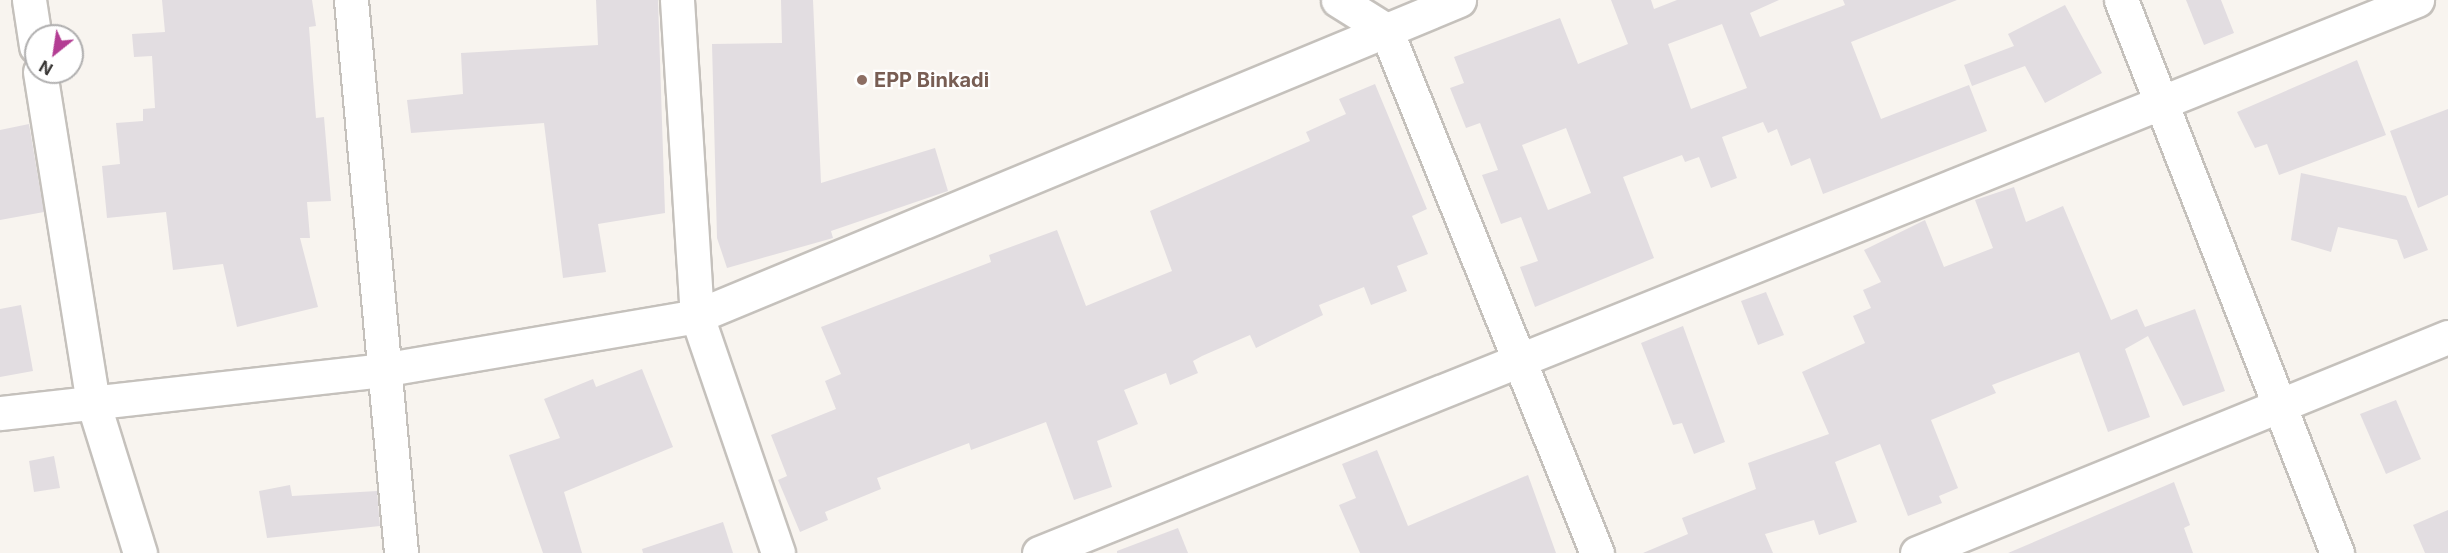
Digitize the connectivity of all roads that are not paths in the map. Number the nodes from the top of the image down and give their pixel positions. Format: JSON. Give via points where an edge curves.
{"nodes":[{"id":1,"x":29,"y":0,"type":"edge"},
{"id":2,"x":351,"y":0,"type":"edge"},
{"id":3,"x":677,"y":0,"type":"edge"},
{"id":4,"x":1338,"y":0,"type":"edge"},
{"id":5,"x":1459,"y":0,"type":"edge"},
{"id":6,"x":2121,"y":0,"type":"edge"},
{"id":7,"x":2417,"y":0,"type":"edge"},
{"id":8,"x":33,"y":24,"type":"edge"},
{"id":9,"x":1386,"y":30,"type":"junction"},
{"id":10,"x":42,"y":84,"type":"edge"},
{"id":11,"x":2161,"y":106,"type":"junction"},
{"id":12,"x":697,"y":316,"type":"junction"},
{"id":13,"x":2448,"y":337,"type":"edge"},
{"id":14,"x":1522,"y":362,"type":"junction"},
{"id":15,"x":382,"y":370,"type":"junction"},
{"id":16,"x":93,"y":402,"type":"junction"},
{"id":17,"x":2277,"y":404,"type":"junction"},
{"id":18,"x":0,"y":413,"type":"edge"},
{"id":19,"x":140,"y":553,"type":"edge"},
{"id":20,"x":402,"y":553,"type":"edge"},
{"id":21,"x":778,"y":553,"type":"edge"},
{"id":22,"x":1039,"y":553,"type":"edge"},
{"id":23,"x":1597,"y":553,"type":"edge"},
{"id":24,"x":1917,"y":553,"type":"edge"},
{"id":25,"x":2337,"y":553,"type":"edge"}],
"edges":[{"from":1,"to":8,"type":"street"},
{"from":2,"to":15,"type":"street"},
{"from":3,"to":12,"type":"street"},
{"from":4,"to":9,"type":"street"},
{"from":5,"to":9,"type":"street"},
{"from":6,"to":11,"type":"street"},
{"from":7,"to":11,"type":"street"},
{"from":9,"to":12,"type":"street"},
{"from":9,"to":14,"type":"street"},
{"from":10,"to":16,"type":"street"},
{"from":11,"to":14,"type":"street"},
{"from":11,"to":17,"type":"street"},
{"from":12,"to":15,"type":"street"},
{"from":12,"to":21,"type":"street"},
{"from":13,"to":17,"type":"street"},
{"from":14,"to":22,"type":"street"},
{"from":14,"to":23,"type":"street"},
{"from":15,"to":16,"type":"street"},
{"from":15,"to":20,"type":"street"},
{"from":16,"to":18,"type":"street"},
{"from":16,"to":19,"type":"street"},
{"from":17,"to":24,"type":"street"},
{"from":17,"to":25,"type":"street"}]}
